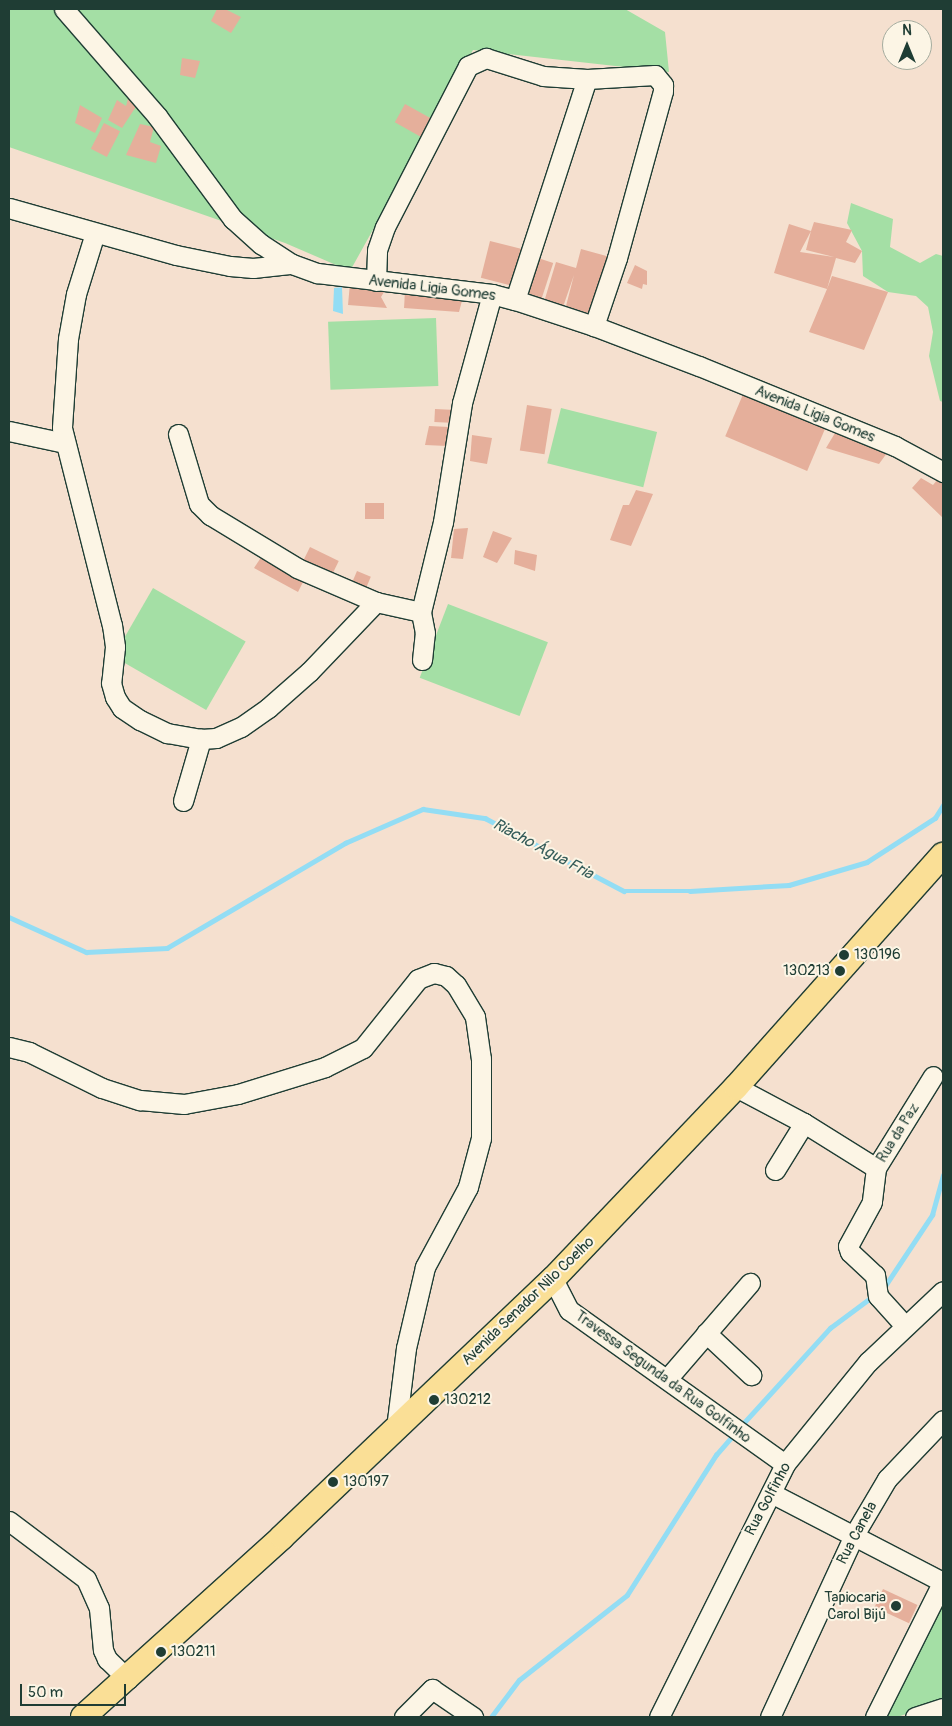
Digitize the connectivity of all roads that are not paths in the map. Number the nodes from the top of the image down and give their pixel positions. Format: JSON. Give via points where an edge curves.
{"nodes":[{"id":1,"x":64,"y":9,"type":"edge"},
{"id":2,"x":587,"y":79,"type":"junction"},
{"id":3,"x":9,"y":208,"type":"edge"},
{"id":4,"x":94,"y":233,"type":"junction"},
{"id":5,"x":292,"y":264,"type":"junction"},
{"id":6,"x":376,"y":281,"type":"junction"},
{"id":7,"x":492,"y":294,"type":"junction"},
{"id":8,"x":515,"y":300,"type":"junction"},
{"id":9,"x":594,"y":326,"type":"junction"},
{"id":10,"x":9,"y":431,"type":"edge"},
{"id":11,"x":178,"y":434,"type":"dead end"},
{"id":12,"x":65,"y":443,"type":"junction"},
{"id":13,"x":943,"y":472,"type":"edge"},
{"id":14,"x":376,"y":602,"type":"junction"},
{"id":15,"x":420,"y":612,"type":"junction"},
{"id":16,"x":422,"y":660,"type":"dead end"},
{"id":17,"x":201,"y":739,"type":"junction"},
{"id":18,"x":183,"y":801,"type":"dead end"},
{"id":19,"x":943,"y":855,"type":"edge"},
{"id":20,"x":9,"y":1047,"type":"edge"},
{"id":21,"x":933,"y":1076,"type":"dead end"},
{"id":22,"x":736,"y":1087,"type":"junction"},
{"id":23,"x":804,"y":1123,"type":"junction"},
{"id":24,"x":876,"y":1168,"type":"junction"},
{"id":25,"x":774,"y":1170,"type":"dead end"},
{"id":26,"x":553,"y":1280,"type":"junction"},
{"id":27,"x":750,"y":1283,"type":"dead end"},
{"id":28,"x":943,"y":1291,"type":"edge"},
{"id":29,"x":905,"y":1326,"type":"junction"},
{"id":30,"x":706,"y":1333,"type":"junction"},
{"id":31,"x":751,"y":1375,"type":"dead end"},
{"id":32,"x":667,"y":1379,"type":"junction"},
{"id":33,"x":943,"y":1420,"type":"edge"},
{"id":34,"x":396,"y":1428,"type":"junction"},
{"id":35,"x":785,"y":1464,"type":"junction"},
{"id":36,"x":771,"y":1493,"type":"junction"},
{"id":37,"x":9,"y":1521,"type":"edge"},
{"id":38,"x":854,"y":1536,"type":"junction"},
{"id":39,"x":943,"y":1582,"type":"edge"},
{"id":40,"x":128,"y":1679,"type":"junction"},
{"id":41,"x":943,"y":1708,"type":"edge"},
{"id":42,"x":83,"y":1717,"type":"edge"},
{"id":43,"x":404,"y":1717,"type":"edge"},
{"id":44,"x":473,"y":1717,"type":"edge"},
{"id":45,"x":659,"y":1717,"type":"edge"},
{"id":46,"x":770,"y":1717,"type":"edge"},
{"id":47,"x":875,"y":1717,"type":"edge"},
{"id":48,"x":915,"y":1717,"type":"edge"}],
"edges":[{"from":1,"to":5,"type":"street","name":"Avenida Ligia Gomes","via":[[156,116],[233,219],[261,244]]},
{"from":2,"to":6,"type":"street","via":[[543,76],[486,58],[468,66],[385,227],[377,250]]},
{"from":2,"to":8,"type":"street"},
{"from":2,"to":9,"type":"street","via":[[656,75],[663,85],[618,258]]},
{"from":3,"to":4,"type":"street"},
{"from":4,"to":5,"type":"street","via":[[230,266],[253,268]]},
{"from":4,"to":12,"type":"street","via":[[76,294],[68,339],[62,428]]},
{"from":5,"to":6,"type":"street","name":"Avenida Ligia Gomes","via":[[317,273]]},
{"from":6,"to":7,"type":"street","name":"Avenida Ligia Gomes"},
{"from":7,"to":8,"type":"street","name":"Avenida Ligia Gomes"},
{"from":7,"to":15,"type":"street","via":[[462,403],[443,522]]},
{"from":8,"to":9,"type":"street","name":"Avenida Ligia Gomes"},
{"from":9,"to":13,"type":"street","name":"Avenida Ligia Gomes","via":[[896,446]]},
{"from":10,"to":12,"type":"street"},
{"from":11,"to":14,"type":"street","via":[[199,504],[210,515],[297,568]]},
{"from":12,"to":17,"type":"street","via":[[112,625],[115,647],[111,683],[115,697],[122,708],[140,720],[168,733]]},
{"from":14,"to":15,"type":"street"},
{"from":14,"to":17,"type":"street","via":[[309,672],[268,708],[241,727],[216,738]]},
{"from":15,"to":16,"type":"street","via":[[426,633]]},
{"from":17,"to":18,"type":"street"},
{"from":19,"to":22,"type":"main road","name":"Avenida Senador Nilo Coelho"},
{"from":20,"to":34,"type":"street","via":[[29,1052],[102,1088],[140,1100],[184,1104],[238,1094],[325,1068],[364,1048],[418,979],[434,973],[446,976],[456,985],[475,1017],[481,1060],[481,1138],[468,1187],[425,1267],[406,1348]]},
{"from":21,"to":24,"type":"street","name":"Rua da Paz"},
{"from":22,"to":23,"type":"street","name":"Rua da Paz"},
{"from":22,"to":26,"type":"main road","name":"Avenida Senador Nilo Coelho"},
{"from":23,"to":24,"type":"street","name":"Rua da Paz"},
{"from":23,"to":25,"type":"street"},
{"from":24,"to":29,"type":"street","via":[[872,1202],[848,1246],[850,1252],[875,1275],[877,1293]]},
{"from":26,"to":32,"type":"street","name":"Travessa Segunda da Rua Golfinho","via":[[569,1310]]},
{"from":26,"to":34,"type":"main road","name":"Avenida Senador Nilo Coelho"},
{"from":27,"to":30,"type":"street"},
{"from":28,"to":29,"type":"street","name":"Rua Golfinho"},
{"from":29,"to":35,"type":"street","name":"Rua Golfinho","via":[[868,1362]]},
{"from":30,"to":31,"type":"street"},
{"from":30,"to":32,"type":"street"},
{"from":32,"to":35,"type":"street","name":"Travessa Segunda da Rua Golfinho"},
{"from":33,"to":38,"type":"street","name":"Rua Canela","via":[[887,1479]]},
{"from":34,"to":40,"type":"main road","name":"Avenida Senador Nilo Coelho"},
{"from":35,"to":36,"type":"street","name":"Rua Golfinho"},
{"from":36,"to":38,"type":"street"},
{"from":36,"to":45,"type":"street","name":"Rua Golfinho"},
{"from":37,"to":40,"type":"street","via":[[86,1579],[100,1608],[103,1650],[107,1659]]},
{"from":38,"to":39,"type":"street"},
{"from":38,"to":46,"type":"street","name":"Rua Canela"},
{"from":39,"to":47,"type":"street"},
{"from":40,"to":42,"type":"main road","name":"Avenida Senador Nilo Coelho"},
{"from":41,"to":48,"type":"street"},
{"from":43,"to":44,"type":"street","via":[[432,1689]]}]}
